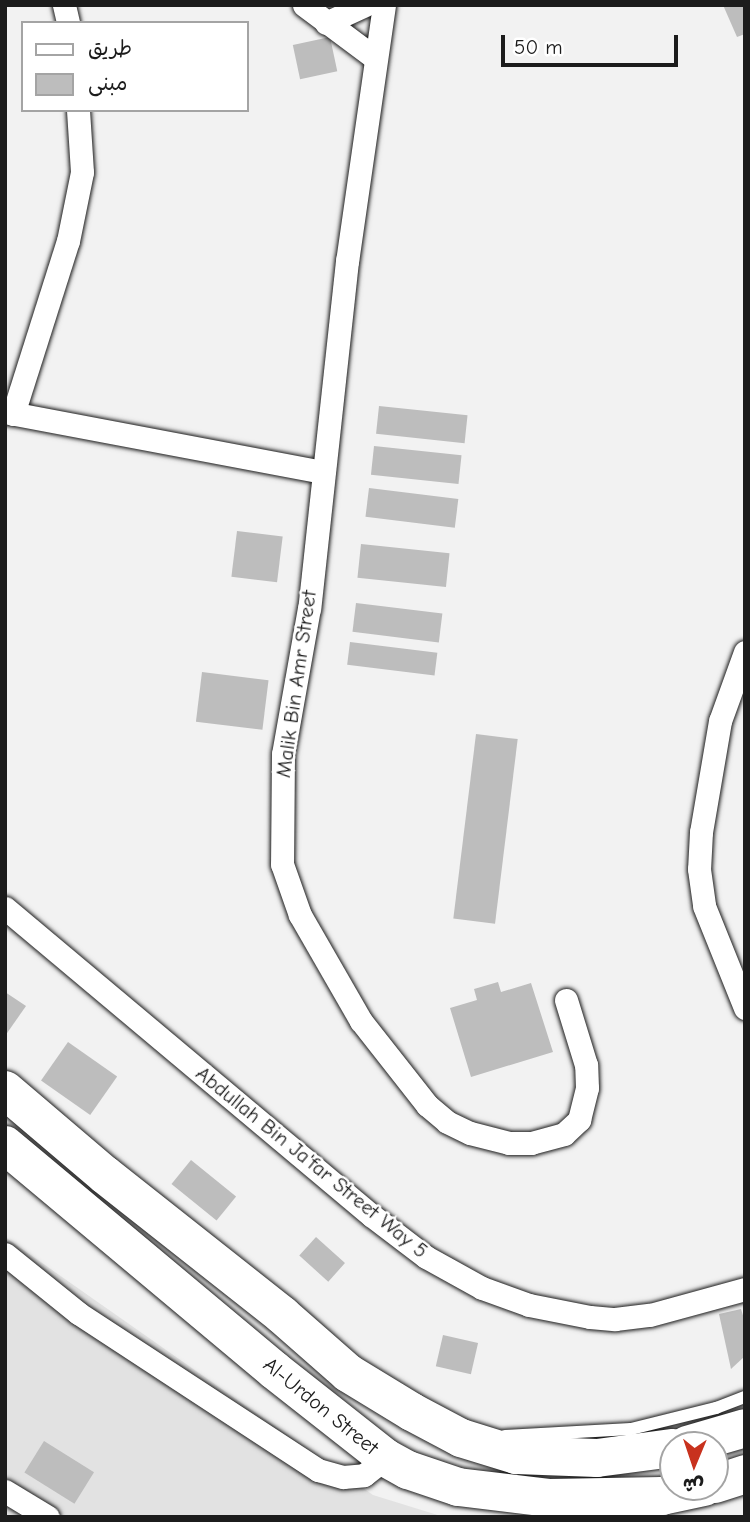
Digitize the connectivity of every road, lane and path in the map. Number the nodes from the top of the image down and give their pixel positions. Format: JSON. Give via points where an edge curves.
{"nodes":[{"id":1,"x":304,"y":5,"type":"edge"},
{"id":2,"x":365,"y":5,"type":"edge"},
{"id":3,"x":384,"y":5,"type":"edge"},
{"id":4,"x":326,"y":23,"type":"junction"},
{"id":5,"x":375,"y":58,"type":"junction"},
{"id":6,"x":78,"y":112,"type":"edge"},
{"id":7,"x":9,"y":413,"type":"edge"},
{"id":8,"x":323,"y":472,"type":"junction"},
{"id":9,"x":745,"y":652,"type":"edge"},
{"id":10,"x":5,"y":908,"type":"edge"},
{"id":11,"x":566,"y":1000,"type":"dead end"},
{"id":12,"x":745,"y":1008,"type":"edge"},
{"id":13,"x":5,"y":1090,"type":"edge"},
{"id":14,"x":5,"y":1145,"type":"edge"},
{"id":15,"x":105,"y":1175,"type":"junction"},
{"id":16,"x":77,"y":1208,"type":"junction"},
{"id":17,"x":5,"y":1254,"type":"edge"},
{"id":18,"x":745,"y":1289,"type":"edge"},
{"id":19,"x":745,"y":1397,"type":"edge"},
{"id":20,"x":461,"y":1438,"type":"junction"},
{"id":21,"x":659,"y":1450,"type":"edge"},
{"id":22,"x":386,"y":1458,"type":"junction"},
{"id":23,"x":5,"y":1491,"type":"edge"},
{"id":24,"x":659,"y":1496,"type":"edge"},
{"id":25,"x":48,"y":1517,"type":"edge"}],
"edges":[{"from":1,"to":4,"type":"street"},
{"from":2,"to":4,"type":"street"},
{"from":3,"to":5,"type":"street","name":"Malik Bin Amr Street"},
{"from":4,"to":5,"type":"street"},
{"from":5,"to":8,"type":"street","name":"Malik Bin Amr Street"},
{"from":6,"to":7,"type":"street","via":[[82,172],[68,241]]},
{"from":7,"to":8,"type":"street"},
{"from":8,"to":11,"type":"street","name":"Malik Bin Amr Street","via":[[309,608],[283,754],[282,864],[300,915],[361,1021],[405,1079],[447,1122],[488,1140],[531,1143],[564,1134],[579,1120],[587,1088],[586,1065]]},
{"from":9,"to":12,"type":"street","via":[[720,722],[699,869],[704,906]]},
{"from":10,"to":18,"type":"street","name":"Abdullah Bin Ja'far Street Way 5","via":[[371,1215],[426,1257],[482,1288],[565,1313],[615,1319],[650,1315]]},
{"from":13,"to":15,"type":"highway","name":"Al-Urdon Street"},
{"from":14,"to":16,"type":"highway","name":"Al-Urdon Street"},
{"from":15,"to":16,"type":"highway"},
{"from":15,"to":20,"type":"highway","name":"Al-Urdon Street","via":[[348,1373]]},
{"from":16,"to":22,"type":"highway","name":"Al-Urdon Street"},
{"from":17,"to":22,"type":"street","via":[[78,1313],[318,1470],[343,1477],[364,1475]]},
{"from":19,"to":20,"type":"lane","via":[[631,1429]]},
{"from":20,"to":21,"type":"highway","name":"Al-Urdon Street","via":[[540,1458],[597,1458]]},
{"from":22,"to":24,"type":"highway","name":"Al-Urdon Street","via":[[431,1480],[501,1495]]},
{"from":23,"to":25,"type":"street"}]}
